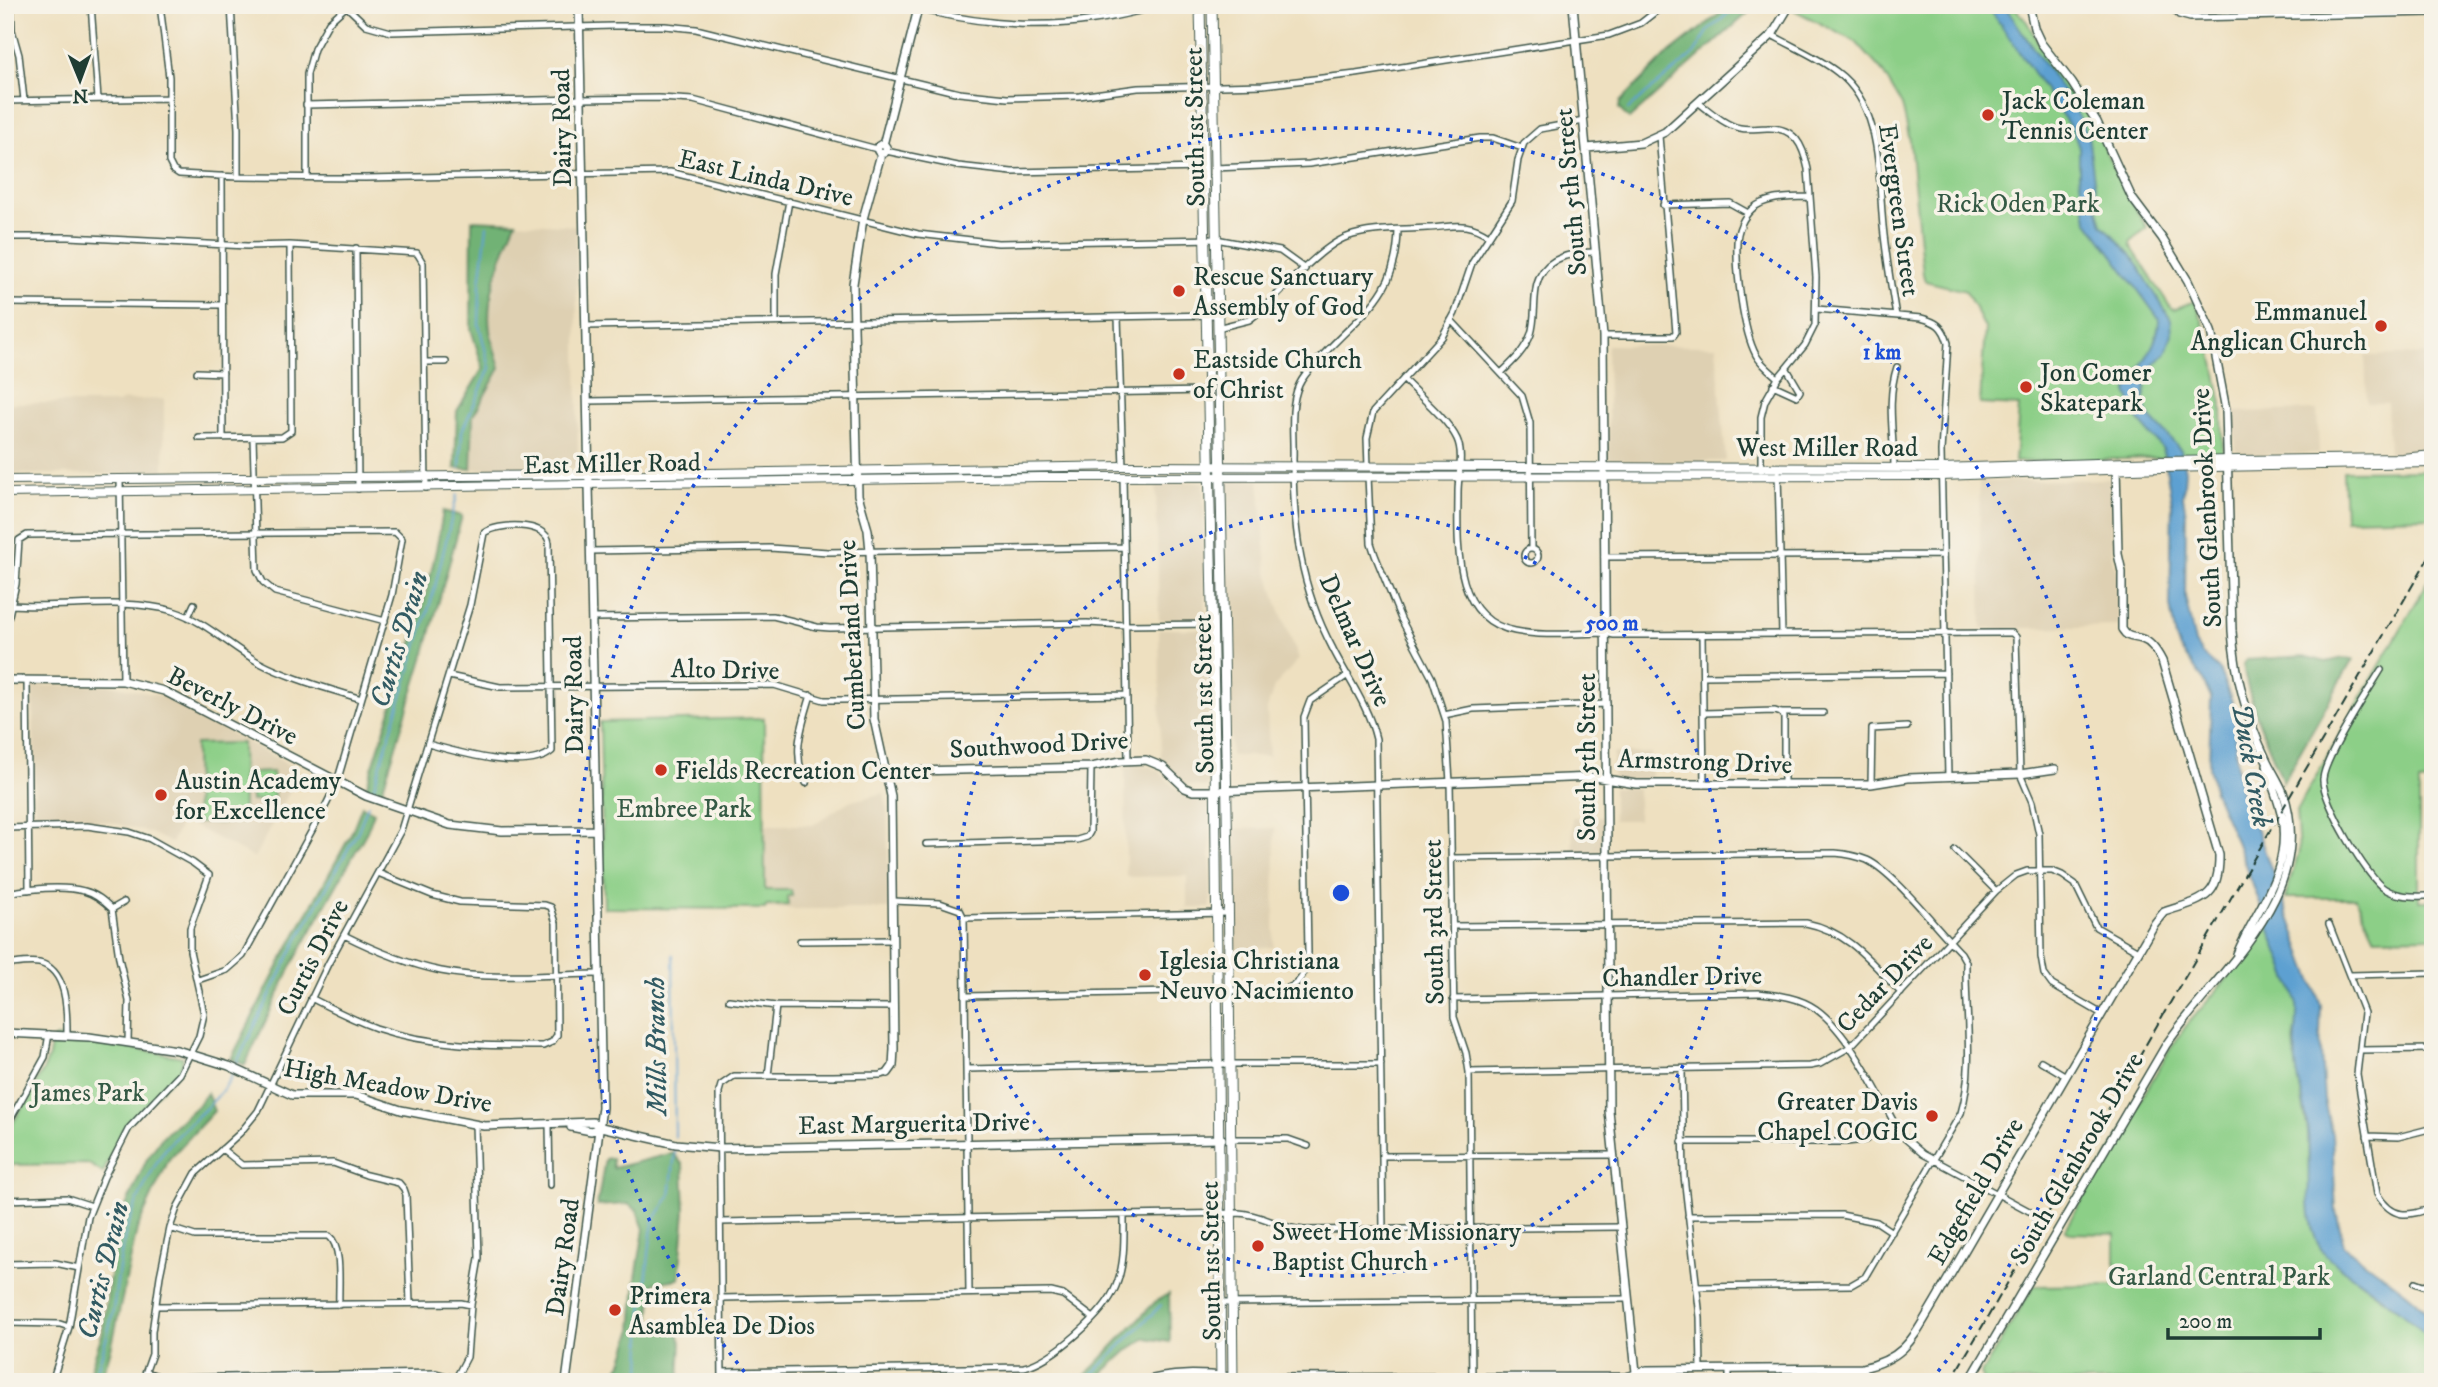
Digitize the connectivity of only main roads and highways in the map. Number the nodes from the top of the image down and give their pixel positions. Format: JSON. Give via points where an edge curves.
{"nodes":[{"id":1,"x":1200,"y":5,"type":"edge"},
{"id":2,"x":1212,"y":5,"type":"edge"},
{"id":3,"x":2433,"y":455,"type":"edge"},
{"id":4,"x":2433,"y":463,"type":"edge"},
{"id":5,"x":2227,"y":464,"type":"junction"},
{"id":6,"x":1208,"y":471,"type":"junction"},
{"id":7,"x":1220,"y":471,"type":"junction"},
{"id":8,"x":1942,"y":472,"type":"junction"},
{"id":9,"x":1779,"y":474,"type":"junction"},
{"id":10,"x":718,"y":477,"type":"junction"},
{"id":11,"x":5,"y":480,"type":"edge"},
{"id":12,"x":5,"y":493,"type":"edge"},
{"id":13,"x":1210,"y":539,"type":"junction"},
{"id":14,"x":1221,"y":539,"type":"junction"},
{"id":15,"x":1213,"y":708,"type":"junction"},
{"id":16,"x":1225,"y":708,"type":"junction"},
{"id":17,"x":1221,"y":1379,"type":"edge"},
{"id":18,"x":1233,"y":1379,"type":"edge"}],
"edges":[{"from":1,"to":6,"type":"main road","name":"South 1st Street"},
{"from":2,"to":7,"type":"main road","name":"South 1st Street"},
{"from":3,"to":5,"type":"main road","name":"West Miller Road"},
{"from":4,"to":5,"type":"main road","name":"West Miller Road"},
{"from":5,"to":8,"type":"main road","name":"West Miller Road"},
{"from":6,"to":7,"type":"main road","name":"East Miller Road"},
{"from":6,"to":10,"type":"main road","name":"East Miller Road"},
{"from":6,"to":13,"type":"main road","name":"South 1st Street"},
{"from":7,"to":9,"type":"main road","name":"West Miller Road"},
{"from":7,"to":14,"type":"main road","name":"South 1st Street"},
{"from":8,"to":9,"type":"main road","name":"West Miller Road"},
{"from":8,"to":9,"type":"main road","name":"West Miller Road","via":[[1894,468]]},
{"from":10,"to":11,"type":"main road","name":"East Miller Road","via":[[358,475]]},
{"from":10,"to":12,"type":"main road","name":"East Miller Road","via":[[589,485]]},
{"from":13,"to":14,"type":"main road"},
{"from":13,"to":15,"type":"main road","name":"South 1st Street"},
{"from":14,"to":16,"type":"main road","name":"South 1st Street"},
{"from":15,"to":16,"type":"main road"},
{"from":15,"to":17,"type":"main road","name":"South 1st Street"},
{"from":16,"to":18,"type":"main road","name":"South 1st Street"}]}
